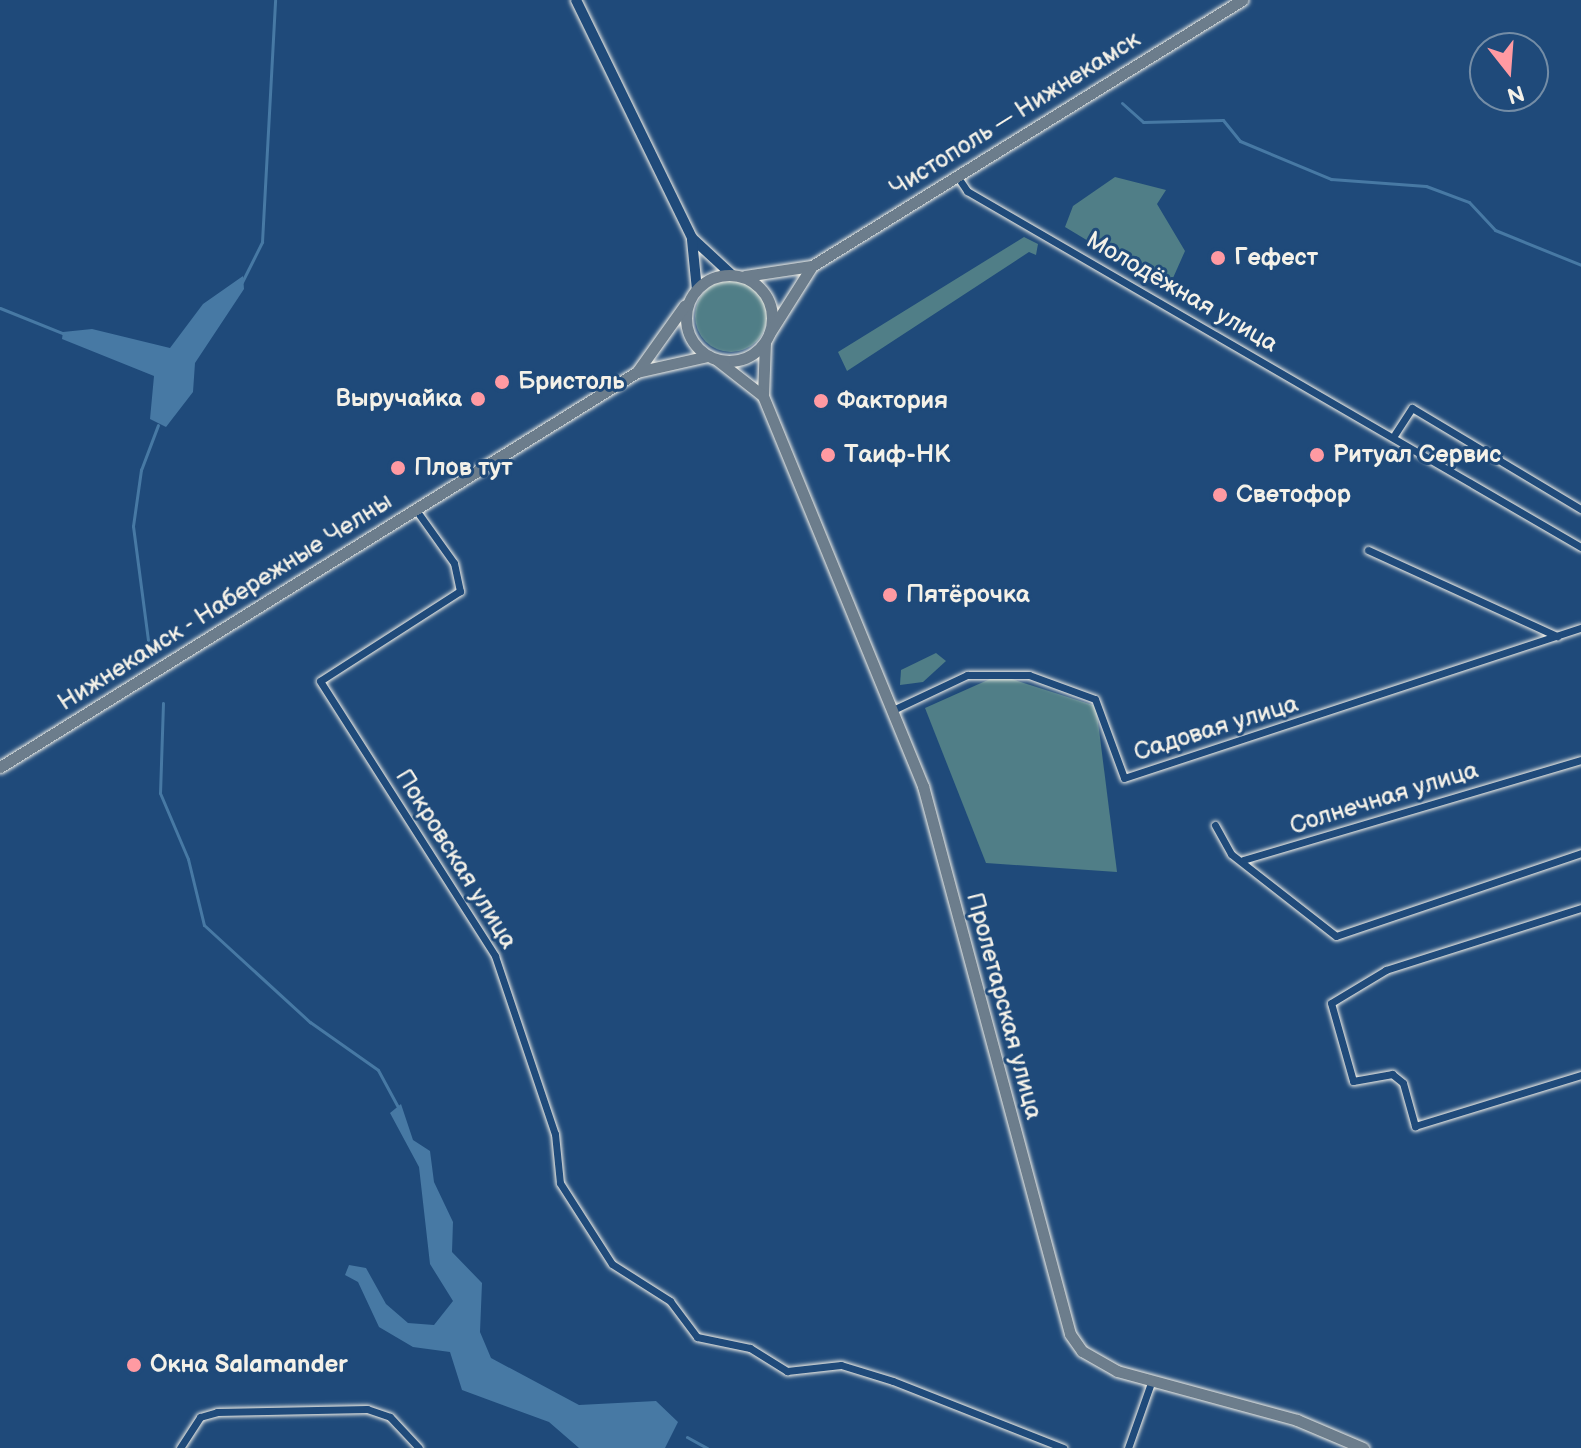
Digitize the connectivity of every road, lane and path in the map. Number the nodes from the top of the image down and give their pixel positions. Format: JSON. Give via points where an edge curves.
{"nodes":[{"id":1,"x":576,"y":0,"type":"edge"},
{"id":2,"x":1242,"y":0,"type":"edge"},
{"id":3,"x":957,"y":176,"type":"junction"},
{"id":4,"x":692,"y":238,"type":"junction"},
{"id":5,"x":812,"y":266,"type":"junction"},
{"id":6,"x":736,"y":276,"type":"junction"},
{"id":7,"x":694,"y":293,"type":"junction"},
{"id":8,"x":767,"y":338,"type":"junction"},
{"id":9,"x":712,"y":358,"type":"junction"},
{"id":10,"x":637,"y":372,"type":"junction"},
{"id":11,"x":763,"y":396,"type":"junction"},
{"id":12,"x":1395,"y":434,"type":"junction"},
{"id":13,"x":1581,"y":509,"type":"edge"},
{"id":14,"x":416,"y":510,"type":"junction"},
{"id":15,"x":1581,"y":547,"type":"edge"},
{"id":16,"x":1368,"y":550,"type":"dead end"},
{"id":17,"x":1581,"y":628,"type":"edge"},
{"id":18,"x":1557,"y":636,"type":"junction"},
{"id":19,"x":895,"y":709,"type":"junction"},
{"id":20,"x":1581,"y":760,"type":"edge"},
{"id":21,"x":0,"y":767,"type":"edge"},
{"id":22,"x":1215,"y":825,"type":"dead end"},
{"id":23,"x":1581,"y":853,"type":"edge"},
{"id":24,"x":1243,"y":860,"type":"junction"},
{"id":25,"x":1581,"y":908,"type":"edge"},
{"id":26,"x":1581,"y":1075,"type":"edge"},
{"id":27,"x":1152,"y":1380,"type":"junction"},
{"id":28,"x":180,"y":1448,"type":"edge"},
{"id":29,"x":419,"y":1448,"type":"edge"},
{"id":30,"x":1063,"y":1448,"type":"edge"},
{"id":31,"x":1128,"y":1448,"type":"edge"},
{"id":32,"x":1363,"y":1448,"type":"edge"}],
"edges":[{"from":1,"to":4,"type":"street"},
{"from":2,"to":3,"type":"main road","name":"Чистополь — Нижнекамск"},
{"from":3,"to":5,"type":"main road","name":"Чистополь — Нижнекамск"},
{"from":3,"to":12,"type":"street","name":"Молодёжная улица","via":[[967,191]]},
{"from":4,"to":6,"type":"street"},
{"from":4,"to":7,"type":"street"},
{"from":5,"to":6,"type":"main road"},
{"from":5,"to":8,"type":"main road"},
{"from":6,"to":7,"type":"main road"},
{"from":6,"to":8,"type":"main road","via":[[769,301]]},
{"from":7,"to":9,"type":"main road","via":[[687,327]]},
{"from":7,"to":10,"type":"main road"},
{"from":8,"to":9,"type":"main road","via":[[746,358]]},
{"from":8,"to":11,"type":"main road"},
{"from":9,"to":10,"type":"main road"},
{"from":9,"to":11,"type":"main road"},
{"from":10,"to":14,"type":"main road","name":"Нижнекамск - Набережные Челны"},
{"from":11,"to":19,"type":"main road","name":"Пролетарская улица"},
{"from":12,"to":13,"type":"street","via":[[1412,408]]},
{"from":12,"to":15,"type":"street","name":"Молодёжная улица"},
{"from":14,"to":21,"type":"main road","name":"Нижнекамск - Набережные Челны"},
{"from":14,"to":30,"type":"street","name":"Покровская улица","via":[[454,563],[460,591],[320,681],[495,956],[555,1134],[560,1183],[612,1264],[670,1301],[697,1337],[750,1348],[787,1371],[841,1365]]},
{"from":16,"to":18,"type":"street"},
{"from":17,"to":18,"type":"street"},
{"from":18,"to":19,"type":"street","name":"Садовая улица","via":[[1124,778],[1095,699],[1029,675],[967,675]]},
{"from":19,"to":27,"type":"main road","name":"Пролетарская улица","via":[[923,786],[1070,1334],[1097,1363]]},
{"from":20,"to":24,"type":"street","name":"Солнечная улица"},
{"from":22,"to":24,"type":"street","via":[[1231,854]]},
{"from":23,"to":24,"type":"street","via":[[1336,936]]},
{"from":25,"to":26,"type":"street","via":[[1386,970],[1331,1003],[1353,1081],[1392,1074],[1403,1083],[1415,1126]]},
{"from":27,"to":31,"type":"street"},
{"from":27,"to":32,"type":"main road","name":"Пролетарская улица","via":[[1297,1420]]},
{"from":28,"to":29,"type":"street","via":[[200,1417],[217,1412],[367,1409],[390,1417]]}]}
